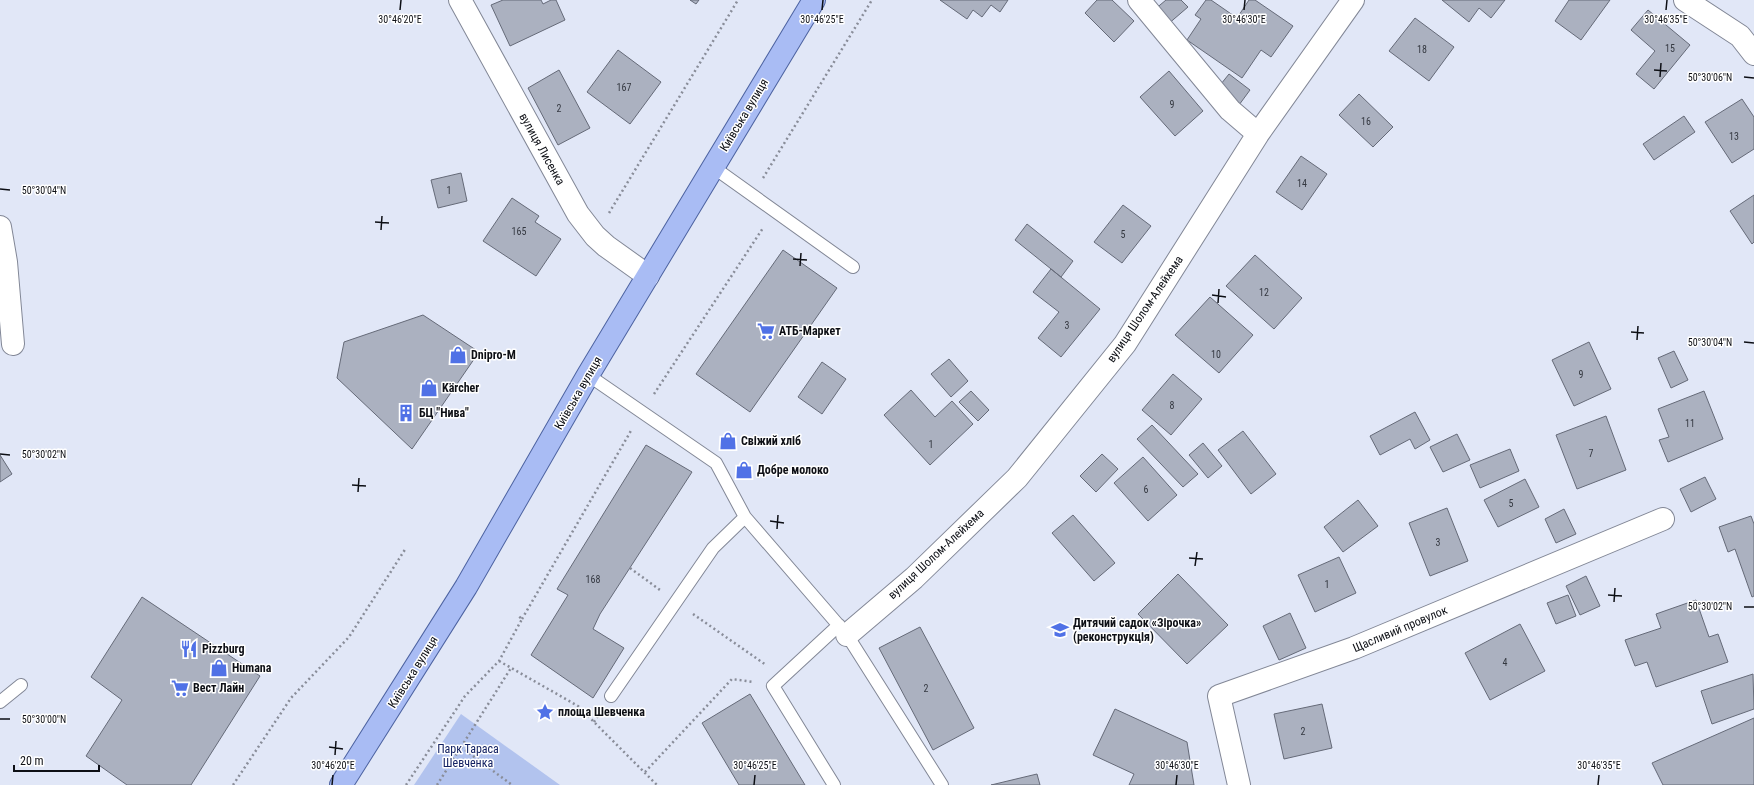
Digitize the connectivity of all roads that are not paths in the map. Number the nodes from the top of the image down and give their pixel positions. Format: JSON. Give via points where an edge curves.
{"nodes":[{"id":1,"x":460,"y":0,"type":"edge"},
{"id":2,"x":814,"y":0,"type":"edge"},
{"id":3,"x":1139,"y":0,"type":"edge"},
{"id":4,"x":1353,"y":0,"type":"edge"},
{"id":5,"x":1685,"y":0,"type":"edge"},
{"id":6,"x":1754,"y":54,"type":"edge"},
{"id":7,"x":1258,"y":134,"type":"junction"},
{"id":8,"x":713,"y":167,"type":"junction"},
{"id":9,"x":0,"y":228,"type":"edge"},
{"id":10,"x":853,"y":267,"type":"dead end"},
{"id":11,"x":648,"y":276,"type":"junction"},
{"id":12,"x":14,"y":344,"type":"dead end"},
{"id":13,"x":588,"y":375,"type":"junction"},
{"id":14,"x":745,"y":517,"type":"junction"},
{"id":15,"x":1664,"y":519,"type":"dead end"},
{"id":16,"x":843,"y":630,"type":"junction"},
{"id":17,"x":21,"y":685,"type":"dead end"},
{"id":18,"x":611,"y":696,"type":"dead end"},
{"id":19,"x":0,"y":702,"type":"edge"},
{"id":20,"x":341,"y":785,"type":"edge"},
{"id":21,"x":834,"y":785,"type":"edge"},
{"id":22,"x":942,"y":785,"type":"edge"},
{"id":23,"x":1239,"y":785,"type":"edge"}],
"edges":[{"from":1,"to":11,"type":"street","name":"вулиця Лисенка","via":[[578,214],[594,236]]},
{"from":2,"to":8,"type":"main road","name":"Київська вулиця"},
{"from":3,"to":7,"type":"street","via":[[1230,110]]},
{"from":4,"to":7,"type":"street","name":"вулиця Шолом-Алейхема"},
{"from":5,"to":6,"type":"street","via":[[1740,36]]},
{"from":7,"to":16,"type":"street","name":"вулиця Шолом-Алейхема","via":[[1124,344],[1017,478],[914,578]]},
{"from":8,"to":10,"type":"lane"},
{"from":8,"to":11,"type":"main road","name":"Київська вулиця"},
{"from":9,"to":12,"type":"street"},
{"from":11,"to":13,"type":"main road","name":"Київська вулиця"},
{"from":13,"to":14,"type":"lane","via":[[716,463]]},
{"from":13,"to":20,"type":"main road","name":"Київська вулиця","via":[[466,587]]},
{"from":14,"to":16,"type":"lane"},
{"from":14,"to":18,"type":"lane","via":[[713,548]]},
{"from":15,"to":23,"type":"street","name":"Щасливий провулок","via":[[1354,648],[1218,696]]},
{"from":16,"to":21,"type":"lane","via":[[773,686]]},
{"from":16,"to":22,"type":"lane"},
{"from":17,"to":19,"type":"lane"}]}
